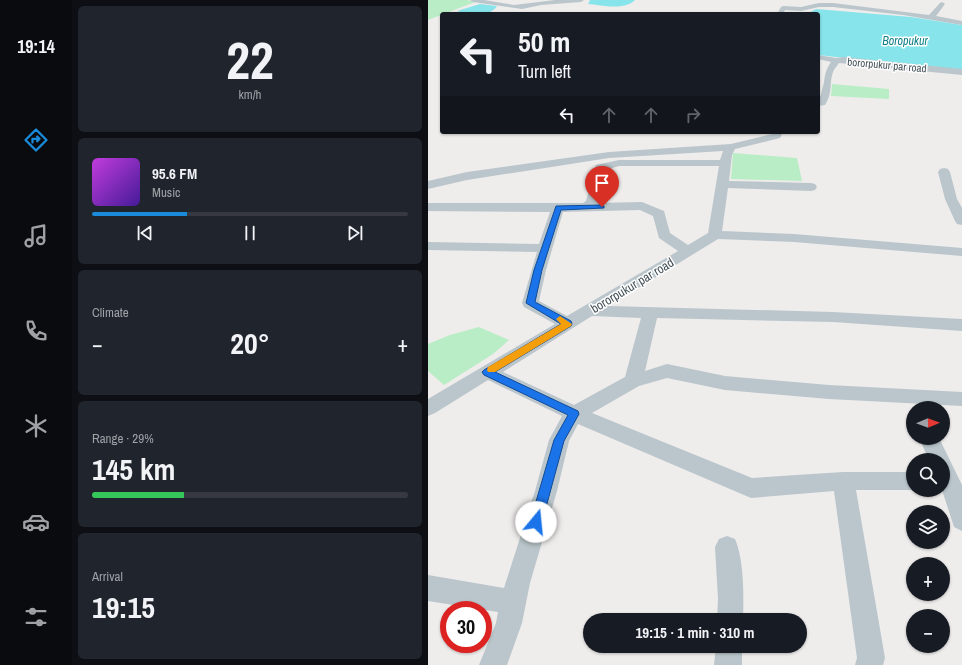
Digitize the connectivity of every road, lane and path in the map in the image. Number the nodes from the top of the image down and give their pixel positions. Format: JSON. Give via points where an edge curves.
{"nodes":[{"id":1,"x":473,"y":0,"type":"edge"},
{"id":2,"x":581,"y":0,"type":"edge"},
{"id":3,"x":780,"y":0,"type":"edge"},
{"id":4,"x":874,"y":0,"type":"edge"},
{"id":5,"x":841,"y":3,"type":"edge"},
{"id":6,"x":892,"y":4,"type":"dead end"},
{"id":7,"x":942,"y":4,"type":"dead end"},
{"id":8,"x":862,"y":9,"type":"junction"},
{"id":9,"x":782,"y":11,"type":"edge"},
{"id":10,"x":883,"y":11,"type":"junction"},
{"id":11,"x":932,"y":18,"type":"junction"},
{"id":12,"x":960,"y":21,"type":"edge"},
{"id":13,"x":820,"y":57,"type":"edge"},
{"id":14,"x":836,"y":61,"type":"junction"},
{"id":15,"x":962,"y":72,"type":"edge"},
{"id":16,"x":820,"y":103,"type":"edge"},
{"id":17,"x":777,"y":134,"type":"edge"},
{"id":18,"x":731,"y":147,"type":"junction"},
{"id":19,"x":724,"y":163,"type":"junction"},
{"id":20,"x":944,"y":172,"type":"dead end"},
{"id":21,"x":722,"y":184,"type":"junction"},
{"id":22,"x":428,"y":185,"type":"edge"},
{"id":23,"x":811,"y":187,"type":"dead end"},
{"id":24,"x":428,"y":207,"type":"edge"},
{"id":25,"x":587,"y":207,"type":"junction"},
{"id":26,"x":558,"y":208,"type":"junction"},
{"id":27,"x":962,"y":221,"type":"edge"},
{"id":28,"x":715,"y":235,"type":"junction"},
{"id":29,"x":428,"y":246,"type":"edge"},
{"id":30,"x":545,"y":248,"type":"junction"},
{"id":31,"x":688,"y":251,"type":"junction"},
{"id":32,"x":962,"y":252,"type":"edge"},
{"id":33,"x":588,"y":311,"type":"junction"},
{"id":34,"x":650,"y":313,"type":"junction"},
{"id":35,"x":568,"y":324,"type":"junction"},
{"id":36,"x":962,"y":325,"type":"edge"},
{"id":37,"x":487,"y":372,"type":"junction"},
{"id":38,"x":633,"y":381,"type":"junction"},
{"id":39,"x":962,"y":399,"type":"edge"},
{"id":40,"x":906,"y":401,"type":"edge"},
{"id":41,"x":929,"y":401,"type":"edge"},
{"id":42,"x":428,"y":408,"type":"edge"},
{"id":43,"x":574,"y":414,"type":"junction"},
{"id":44,"x":843,"y":481,"type":"junction"},
{"id":45,"x":906,"y":481,"type":"edge"},
{"id":46,"x":950,"y":482,"type":"edge"},
{"id":47,"x":962,"y":520,"type":"edge"},
{"id":48,"x":727,"y":547,"type":"dead end"},
{"id":49,"x":428,"y":588,"type":"edge"},
{"id":50,"x":514,"y":602,"type":"junction"},
{"id":51,"x":730,"y":613,"type":"edge"},
{"id":52,"x":729,"y":653,"type":"edge"},
{"id":53,"x":494,"y":665,"type":"edge"},
{"id":54,"x":728,"y":665,"type":"edge"},
{"id":55,"x":869,"y":665,"type":"edge"}],
"edges":[{"from":1,"to":2,"type":"street","via":[[514,7],[541,2]]},
{"from":3,"to":9,"type":"street"},
{"from":4,"to":8,"type":"street"},
{"from":5,"to":8,"type":"street"},
{"from":5,"to":9,"type":"street"},
{"from":6,"to":10,"type":"street"},
{"from":7,"to":11,"type":"street"},
{"from":8,"to":10,"type":"street"},
{"from":10,"to":11,"type":"street","via":[[912,12]]},
{"from":11,"to":12,"type":"street"},
{"from":13,"to":14,"type":"street"},
{"from":14,"to":15,"type":"street","name":"bororpukur par road"},
{"from":14,"to":16,"type":"street","name":"bororpukur par road","via":[[828,72],[827,90]]},
{"from":17,"to":18,"type":"street"},
{"from":18,"to":19,"type":"street"},
{"from":18,"to":22,"type":"street","via":[[609,155],[467,176]]},
{"from":19,"to":21,"type":"street"},
{"from":19,"to":25,"type":"street","via":[[619,163],[600,168],[592,202]]},
{"from":20,"to":27,"type":"street","via":[[951,199]]},
{"from":21,"to":23,"type":"street"},
{"from":21,"to":28,"type":"street"},
{"from":24,"to":26,"type":"street"},
{"from":25,"to":26,"type":"street"},
{"from":25,"to":31,"type":"street","via":[[642,206],[659,214],[664,235]]},
{"from":26,"to":30,"type":"street"},
{"from":28,"to":31,"type":"street","name":"bororpukur par road"},
{"from":28,"to":32,"type":"street"},
{"from":29,"to":30,"type":"street"},
{"from":30,"to":35,"type":"street","via":[[530,303]]},
{"from":31,"to":33,"type":"street","name":"bororpukur par road"},
{"from":33,"to":34,"type":"street"},
{"from":33,"to":35,"type":"street","name":"bororpukur par road"},
{"from":34,"to":36,"type":"street","via":[[833,317]]},
{"from":34,"to":38,"type":"street"},
{"from":35,"to":37,"type":"street","name":"bororpukur par road"},
{"from":37,"to":42,"type":"street","name":"bororpukur par road"},
{"from":37,"to":43,"type":"street"},
{"from":38,"to":40,"type":"street","via":[[667,371],[725,383]]},
{"from":38,"to":43,"type":"street"},
{"from":39,"to":41,"type":"street"},
{"from":43,"to":44,"type":"street","via":[[751,488]]},
{"from":43,"to":50,"type":"street","via":[[559,440]]},
{"from":44,"to":45,"type":"street"},
{"from":44,"to":55,"type":"street","via":[[871,658]]},
{"from":46,"to":47,"type":"street"},
{"from":48,"to":51,"type":"street"},
{"from":49,"to":50,"type":"street"},
{"from":50,"to":53,"type":"street"},
{"from":52,"to":54,"type":"street"}]}
